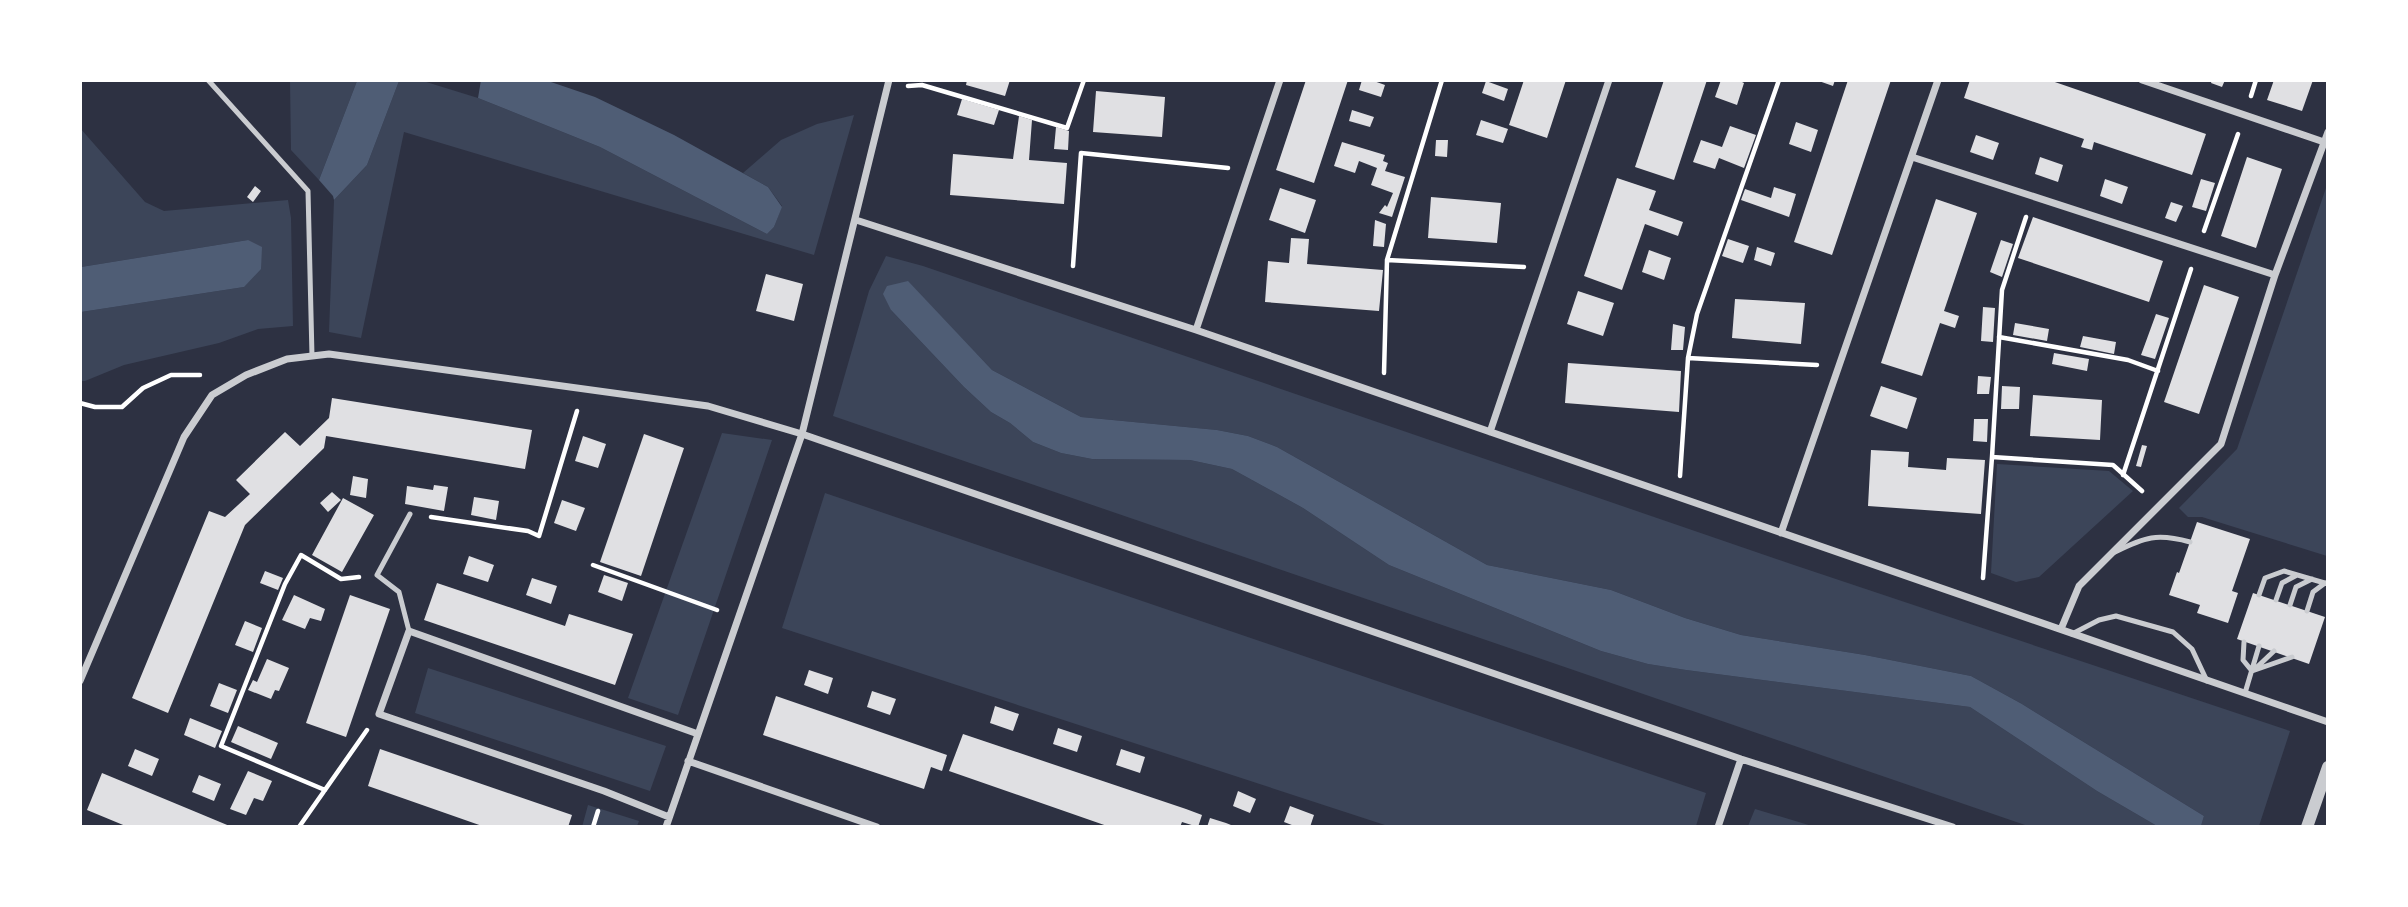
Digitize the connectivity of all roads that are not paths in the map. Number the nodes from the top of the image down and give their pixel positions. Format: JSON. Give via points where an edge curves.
{"nodes":[{"id":1,"x":208,"y":80,"type":"edge"},
{"id":2,"x":1280,"y":80,"type":"edge"},
{"id":3,"x":1609,"y":80,"type":"edge"},
{"id":4,"x":1938,"y":80,"type":"edge"},
{"id":5,"x":2142,"y":80,"type":"edge"},
{"id":6,"x":888,"y":84,"type":"edge"},
{"id":7,"x":2328,"y":132,"type":"edge"},
{"id":8,"x":2324,"y":142,"type":"junction"},
{"id":9,"x":1912,"y":157,"type":"junction"},
{"id":10,"x":856,"y":220,"type":"junction"},
{"id":11,"x":2276,"y":275,"type":"junction"},
{"id":12,"x":1196,"y":330,"type":"junction"},
{"id":13,"x":312,"y":356,"type":"junction"},
{"id":14,"x":1490,"y":432,"type":"junction"},
{"id":15,"x":802,"y":434,"type":"junction"},
{"id":16,"x":410,"y":514,"type":"road end"},
{"id":17,"x":1781,"y":533,"type":"junction"},
{"id":18,"x":2190,"y":542,"type":"dead end"},
{"id":19,"x":2109,"y":554,"type":"junction"},
{"id":20,"x":2297,"y":575,"type":"junction"},
{"id":21,"x":2312,"y":579,"type":"junction"},
{"id":22,"x":2326,"y":583,"type":"edge"},
{"id":23,"x":2259,"y":595,"type":"dead end"},
{"id":24,"x":2276,"y":600,"type":"dead end"},
{"id":25,"x":2290,"y":605,"type":"dead end"},
{"id":26,"x":2308,"y":611,"type":"dead end"},
{"id":27,"x":2061,"y":629,"type":"junction"},
{"id":28,"x":409,"y":631,"type":"junction"},
{"id":29,"x":2072,"y":634,"type":"junction"},
{"id":30,"x":2244,"y":642,"type":"dead end"},
{"id":31,"x":2259,"y":646,"type":"dead end"},
{"id":32,"x":2274,"y":651,"type":"dead end"},
{"id":33,"x":2292,"y":657,"type":"dead end"},
{"id":34,"x":2252,"y":671,"type":"junction"},
{"id":35,"x":80,"y":681,"type":"edge"},
{"id":36,"x":2207,"y":681,"type":"junction"},
{"id":37,"x":2245,"y":693,"type":"junction"},
{"id":38,"x":2328,"y":722,"type":"edge"},
{"id":39,"x":698,"y":734,"type":"junction"},
{"id":40,"x":1741,"y":759,"type":"junction"},
{"id":41,"x":688,"y":761,"type":"junction"},
{"id":42,"x":2328,"y":767,"type":"edge"},
{"id":43,"x":669,"y":817,"type":"junction"},
{"id":44,"x":666,"y":827,"type":"edge"},
{"id":45,"x":877,"y":827,"type":"edge"},
{"id":46,"x":1718,"y":827,"type":"edge"},
{"id":47,"x":1953,"y":827,"type":"edge"},
{"id":48,"x":2307,"y":827,"type":"edge"}],
"edges":[{"from":1,"to":13,"type":"lane","via":[[308,191]]},
{"from":2,"to":12,"type":"street"},
{"from":3,"to":14,"type":"street"},
{"from":4,"to":9,"type":"street"},
{"from":5,"to":8,"type":"street"},
{"from":6,"to":10,"type":"street"},
{"from":7,"to":8,"type":"street"},
{"from":8,"to":11,"type":"street"},
{"from":9,"to":11,"type":"street"},
{"from":9,"to":17,"type":"street"},
{"from":10,"to":12,"type":"street"},
{"from":10,"to":15,"type":"street"},
{"from":11,"to":19,"type":"street","via":[[2221,444]]},
{"from":12,"to":14,"type":"street"},
{"from":13,"to":15,"type":"street","via":[[330,354],[708,406]]},
{"from":13,"to":35,"type":"street","via":[[287,359],[212,395],[184,438]]},
{"from":14,"to":17,"type":"street"},
{"from":15,"to":39,"type":"street"},
{"from":15,"to":40,"type":"street"},
{"from":16,"to":28,"type":"lane","via":[[377,575],[399,592]]},
{"from":17,"to":27,"type":"street"},
{"from":18,"to":19,"type":"lane","via":[[2144,537]]},
{"from":19,"to":27,"type":"street","via":[[2078,586]]},
{"from":20,"to":21,"type":"lane"},
{"from":20,"to":23,"type":"lane","via":[[2284,571],[2265,578]]},
{"from":20,"to":24,"type":"lane","via":[[2282,583]]},
{"from":21,"to":22,"type":"lane"},
{"from":21,"to":25,"type":"lane","via":[[2296,587]]},
{"from":22,"to":26,"type":"lane","via":[[2313,592]]},
{"from":27,"to":29,"type":"street"},
{"from":28,"to":39,"type":"street"},
{"from":28,"to":43,"type":"street","via":[[379,714]]},
{"from":29,"to":36,"type":"street"},
{"from":29,"to":36,"type":"lane","via":[[2116,616],[2173,632],[2192,649]]},
{"from":30,"to":34,"type":"lane","via":[[2243,660]]},
{"from":31,"to":34,"type":"lane"},
{"from":32,"to":34,"type":"lane"},
{"from":33,"to":34,"type":"lane"},
{"from":34,"to":37,"type":"lane"},
{"from":36,"to":37,"type":"street"},
{"from":37,"to":38,"type":"street"},
{"from":39,"to":41,"type":"street"},
{"from":40,"to":46,"type":"street"},
{"from":40,"to":47,"type":"street"},
{"from":41,"to":43,"type":"street"},
{"from":41,"to":45,"type":"street"},
{"from":42,"to":48,"type":"street"},
{"from":43,"to":44,"type":"street"}]}
